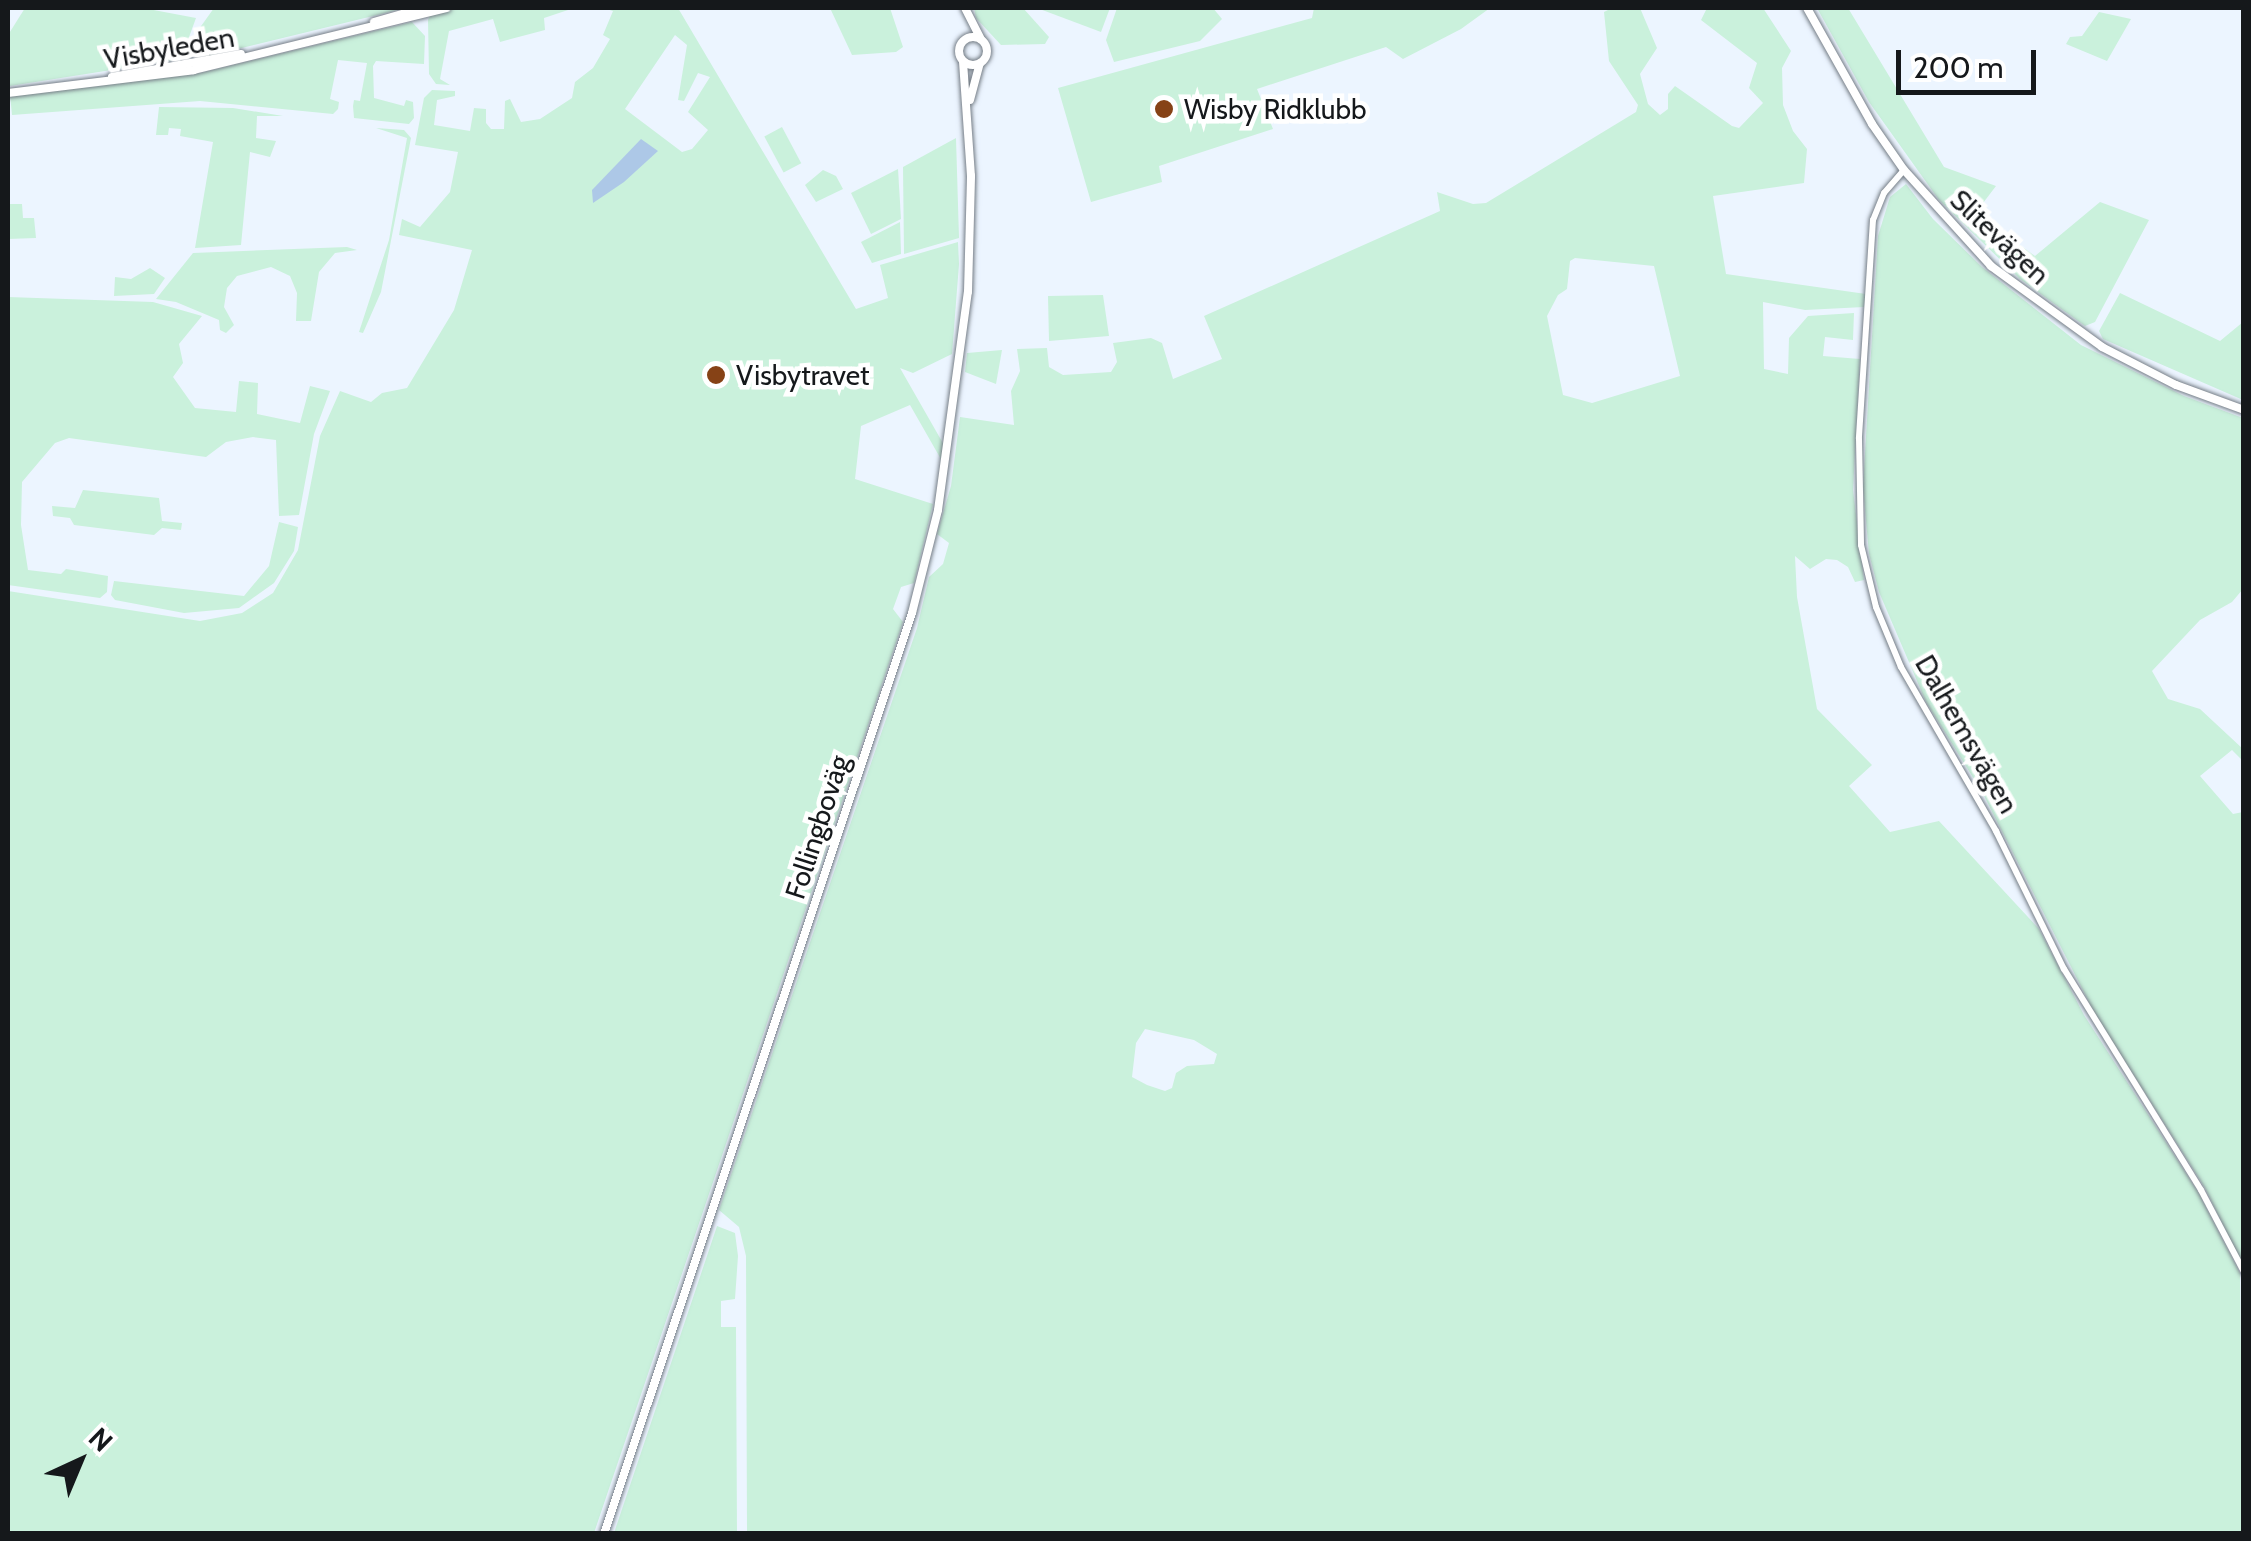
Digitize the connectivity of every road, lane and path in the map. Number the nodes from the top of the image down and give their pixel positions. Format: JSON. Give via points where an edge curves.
{"nodes":[{"id":1,"x":422,"y":8,"type":"edge"},
{"id":2,"x":447,"y":8,"type":"edge"},
{"id":3,"x":964,"y":8,"type":"edge"},
{"id":4,"x":1807,"y":8,"type":"edge"},
{"id":5,"x":326,"y":37,"type":"junction"},
{"id":6,"x":966,"y":38,"type":"junction"},
{"id":7,"x":981,"y":40,"type":"junction"},
{"id":8,"x":964,"y":61,"type":"junction"},
{"id":9,"x":980,"y":63,"type":"junction"},
{"id":10,"x":9,"y":92,"type":"edge"},
{"id":11,"x":968,"y":114,"type":"junction"},
{"id":12,"x":1904,"y":170,"type":"junction"},
{"id":13,"x":2244,"y":410,"type":"edge"},
{"id":14,"x":2244,"y":1272,"type":"edge"},
{"id":15,"x":604,"y":1534,"type":"edge"}],
"edges":[{"from":1,"to":5,"type":"main road","name":"Visbyleden"},
{"from":2,"to":5,"type":"main road","name":"Visbyleden"},
{"from":3,"to":6,"type":"main road"},
{"from":3,"to":7,"type":"main road"},
{"from":4,"to":12,"type":"main road","name":"Slitevägen"},
{"from":5,"to":10,"type":"main road","name":"Visbyleden","via":[[176,73]]},
{"from":6,"to":7,"type":"main road"},
{"from":6,"to":8,"type":"main road","via":[[960,48]]},
{"from":7,"to":9,"type":"main road","via":[[987,52]]},
{"from":8,"to":9,"type":"main road"},
{"from":8,"to":11,"type":"main road","name":"Follingboväg"},
{"from":9,"to":11,"type":"main road","name":"Follingboväg"},
{"from":11,"to":15,"type":"main road","name":"Follingboväg","via":[[963,351],[920,587]]},
{"from":12,"to":13,"type":"main road","name":"Slitevägen","via":[[1966,242],[2038,305],[2144,370]]},
{"from":12,"to":14,"type":"street","name":"Dalhemsvägen","via":[[1873,220],[1859,438],[1861,545],[1876,607],[1901,666],[1987,814],[2064,969]]}]}
